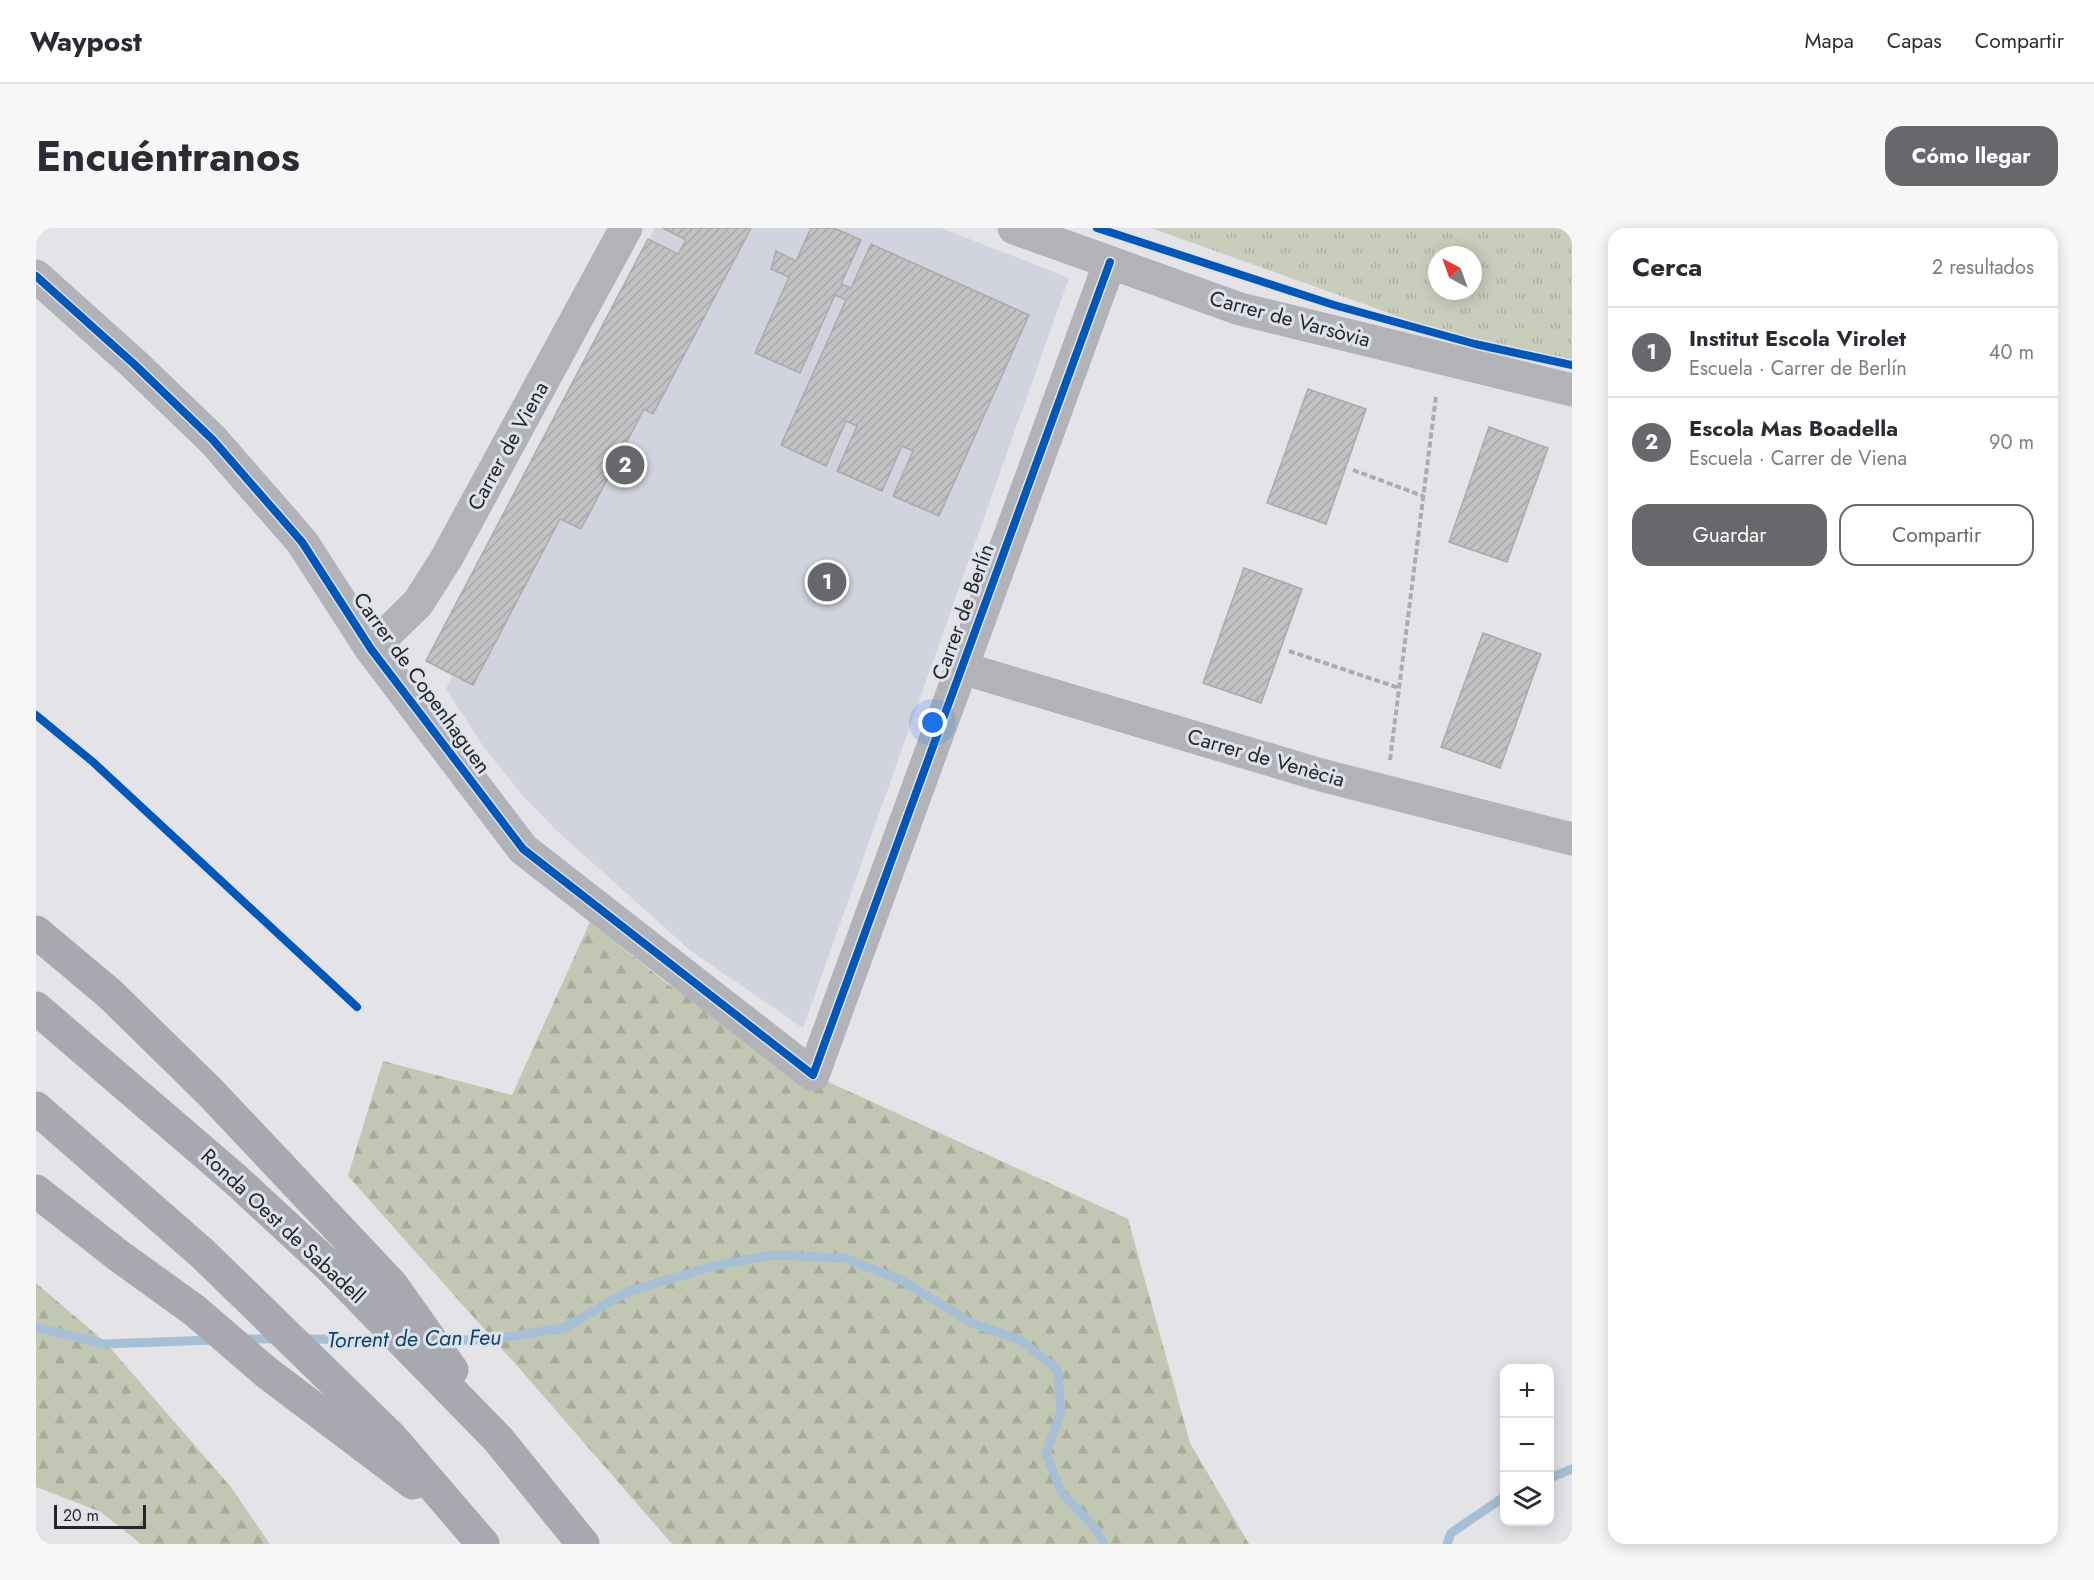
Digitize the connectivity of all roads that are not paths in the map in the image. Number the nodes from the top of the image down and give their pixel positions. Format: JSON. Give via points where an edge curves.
{"nodes":[{"id":1,"x":626,"y":228,"type":"edge"},
{"id":2,"x":1014,"y":228,"type":"edge"},
{"id":3,"x":1110,"y":262,"type":"junction"},
{"id":4,"x":36,"y":276,"type":"edge"},
{"id":5,"x":1572,"y":390,"type":"edge"},
{"id":6,"x":371,"y":649,"type":"junction"},
{"id":7,"x":962,"y":668,"type":"junction"},
{"id":8,"x":1572,"y":839,"type":"edge"},
{"id":9,"x":36,"y":932,"type":"edge"},
{"id":10,"x":36,"y":1008,"type":"edge"},
{"id":11,"x":813,"y":1075,"type":"joint"},
{"id":12,"x":36,"y":1108,"type":"edge"},
{"id":13,"x":36,"y":1191,"type":"edge"},
{"id":14,"x":498,"y":1439,"type":"junction"},
{"id":15,"x":472,"y":1532,"type":"edge"},
{"id":16,"x":583,"y":1544,"type":"edge"}],
"edges":[{"from":1,"to":6,"type":"street","name":"Carrer de Viena","via":[[446,559],[418,603]]},
{"from":2,"to":3,"type":"street","name":"Carrer de Varsòvia"},
{"from":3,"to":5,"type":"street","name":"Carrer de Varsòvia","via":[[1240,309]]},
{"from":3,"to":7,"type":"street","name":"Carrer de Berlín"},
{"from":4,"to":6,"type":"street","name":"Carrer de Copenhaguen","via":[[213,440],[302,542]]},
{"from":6,"to":11,"type":"street","name":"Carrer de Copenhaguen","via":[[523,849]]},
{"from":7,"to":8,"type":"street","name":"Carrer de Venècia","via":[[1321,775]]},
{"from":7,"to":11,"type":"street","name":"Carrer de Berlín"},
{"from":9,"to":14,"type":"highway","via":[[110,994],[211,1093],[392,1285]]},
{"from":10,"to":14,"type":"highway","name":"Ronda Oest de Sabadell","via":[[236,1179],[328,1265]]},
{"from":12,"to":15,"type":"highway","via":[[211,1263],[391,1437]]},
{"from":13,"to":15,"type":"highway"},
{"from":14,"to":16,"type":"highway","name":"Ronda Oest de Sabadell"}]}
